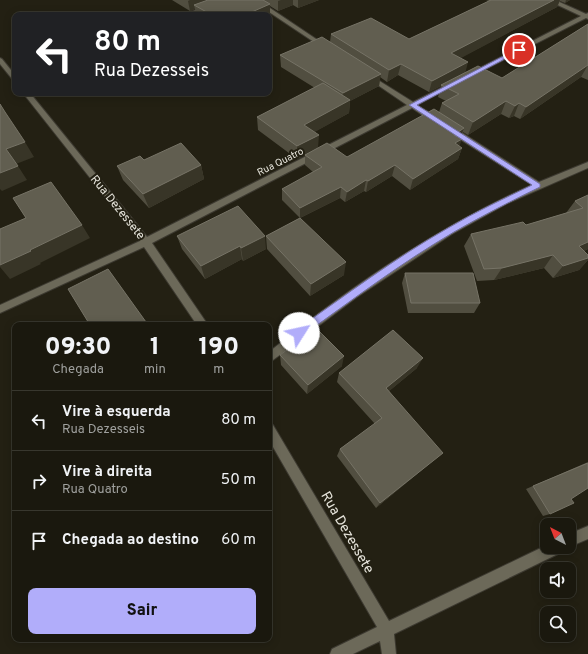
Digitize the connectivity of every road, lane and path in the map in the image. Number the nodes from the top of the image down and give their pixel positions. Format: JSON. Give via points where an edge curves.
{"nodes":[{"id":1,"x":230,"y":0,"type":"edge"},
{"id":2,"x":254,"y":0,"type":"edge"},
{"id":3,"x":550,"y":0,"type":"edge"},
{"id":4,"x":194,"y":12,"type":"edge"},
{"id":5,"x":587,"y":16,"type":"edge"},
{"id":6,"x":333,"y":52,"type":"edge"},
{"id":7,"x":0,"y":60,"type":"edge"},
{"id":8,"x":359,"y":70,"type":"edge"},
{"id":9,"x":10,"y":73,"type":"edge"},
{"id":10,"x":28,"y":96,"type":"edge"},
{"id":11,"x":412,"y":105,"type":"junction"},
{"id":12,"x":588,"y":165,"type":"edge"},
{"id":13,"x":538,"y":186,"type":"junction"},
{"id":14,"x":146,"y":242,"type":"junction"},
{"id":15,"x":0,"y":308,"type":"edge"},
{"id":16,"x":201,"y":322,"type":"edge"},
{"id":17,"x":272,"y":356,"type":"edge"},
{"id":18,"x":272,"y":434,"type":"edge"},
{"id":19,"x":588,"y":532,"type":"edge"},
{"id":20,"x":576,"y":538,"type":"edge"},
{"id":21,"x":542,"y":554,"type":"edge"},
{"id":22,"x":386,"y":629,"type":"junction"},
{"id":23,"x":337,"y":654,"type":"edge"},
{"id":24,"x":389,"y":654,"type":"edge"}],
"edges":[{"from":1,"to":4,"type":"street"},
{"from":2,"to":6,"type":"street"},
{"from":3,"to":5,"type":"street"},
{"from":5,"to":11,"type":"street","name":"Rua Quatro"},
{"from":7,"to":9,"type":"street"},
{"from":8,"to":11,"type":"street"},
{"from":10,"to":14,"type":"street","name":"Rua Dezessete"},
{"from":11,"to":13,"type":"street"},
{"from":11,"to":14,"type":"street","name":"Rua Quatro"},
{"from":12,"to":13,"type":"street"},
{"from":13,"to":17,"type":"street","via":[[492,207],[376,278]]},
{"from":14,"to":15,"type":"street","name":"Rua Quatro"},
{"from":14,"to":16,"type":"street","name":"Rua Dezessete"},
{"from":18,"to":22,"type":"street","name":"Rua Dezessete"},
{"from":19,"to":20,"type":"street"},
{"from":21,"to":22,"type":"street"},
{"from":22,"to":23,"type":"street"},
{"from":22,"to":24,"type":"street","name":"Rua Dezessete"}]}
